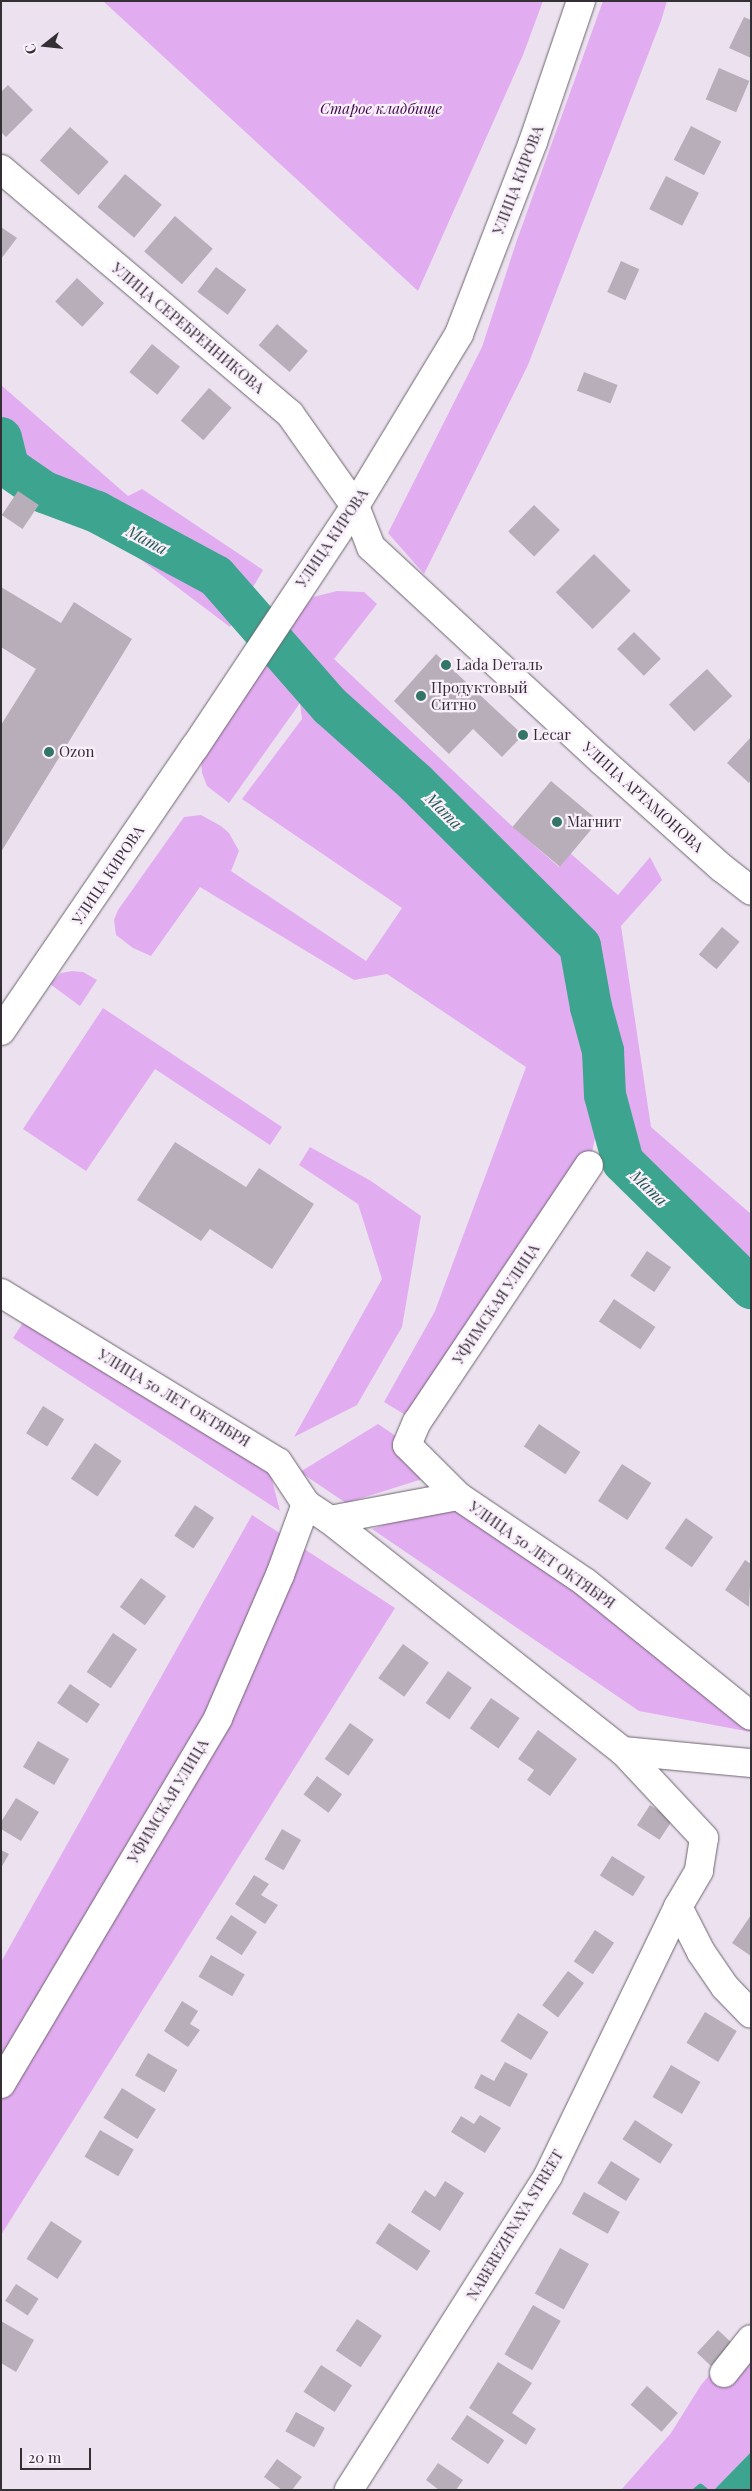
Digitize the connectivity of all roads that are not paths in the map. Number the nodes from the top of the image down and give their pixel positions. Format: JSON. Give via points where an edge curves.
{"nodes":[{"id":1,"x":581,"y":1,"type":"edge"},
{"id":2,"x":1,"y":169,"type":"edge"},
{"id":3,"x":355,"y":506,"type":"junction"},
{"id":4,"x":751,"y":890,"type":"edge"},
{"id":5,"x":1,"y":1031,"type":"edge"},
{"id":6,"x":588,"y":1165,"type":"dead end"},
{"id":7,"x":1,"y":1293,"type":"edge"},
{"id":8,"x":458,"y":1496,"type":"junction"},
{"id":9,"x":306,"y":1504,"type":"junction"},
{"id":10,"x":330,"y":1520,"type":"junction"},
{"id":11,"x":751,"y":1716,"type":"edge"},
{"id":12,"x":623,"y":1751,"type":"junction"},
{"id":13,"x":751,"y":1763,"type":"edge"},
{"id":14,"x":704,"y":1838,"type":"joint"},
{"id":15,"x":678,"y":1907,"type":"junction"},
{"id":16,"x":751,"y":2014,"type":"edge"},
{"id":17,"x":1,"y":2084,"type":"edge"},
{"id":18,"x":751,"y":2339,"type":"edge"},
{"id":19,"x":724,"y":2373,"type":"dead end"},
{"id":20,"x":349,"y":2490,"type":"edge"}],
"edges":[{"from":1,"to":3,"type":"street","name":"УЛИЦА КИРОВА","via":[[534,142],[458,334]]},
{"from":2,"to":3,"type":"street","name":"УЛИЦА СЕРЕБРЕННИКОВА","via":[[290,414]]},
{"from":3,"to":4,"type":"street","name":"УЛИЦА АРТАМОНОВА","via":[[371,547],[601,760]]},
{"from":3,"to":5,"type":"street","name":"УЛИЦА КИРОВА"},
{"from":6,"to":8,"type":"street","name":"УФИМСКАЯ УЛИЦА","via":[[417,1422],[407,1445]]},
{"from":7,"to":9,"type":"street","name":"УЛИЦА 50 ЛЕТ ОКТЯБРЯ","via":[[278,1462]]},
{"from":8,"to":10,"type":"street","name":"УЛИЦА 50 ЛЕТ ОКТЯБРЯ"},
{"from":8,"to":11,"type":"street","name":"УЛИЦА 50 ЛЕТ ОКТЯБРЯ","via":[[585,1582]]},
{"from":9,"to":10,"type":"street","name":"УЛИЦА 50 ЛЕТ ОКТЯБРЯ"},
{"from":9,"to":17,"type":"street","name":"УФИМСКАЯ УЛИЦА","via":[[280,1574],[218,1718]]},
{"from":10,"to":12,"type":"street","name":"УЛИЦА 50 ЛЕТ ОКТЯБРЯ"},
{"from":12,"to":13,"type":"street"},
{"from":12,"to":14,"type":"street","name":"УЛИЦА 50 ЛЕТ ОКТЯБРЯ"},
{"from":14,"to":15,"type":"street","name":"NABEREZHNAYA STREET","via":[[699,1871]]},
{"from":15,"to":16,"type":"street","via":[[701,1952],[725,1988]]},
{"from":15,"to":20,"type":"street","name":"NABEREZHNAYA STREET","via":[[548,2176]]},
{"from":18,"to":19,"type":"street"}]}
